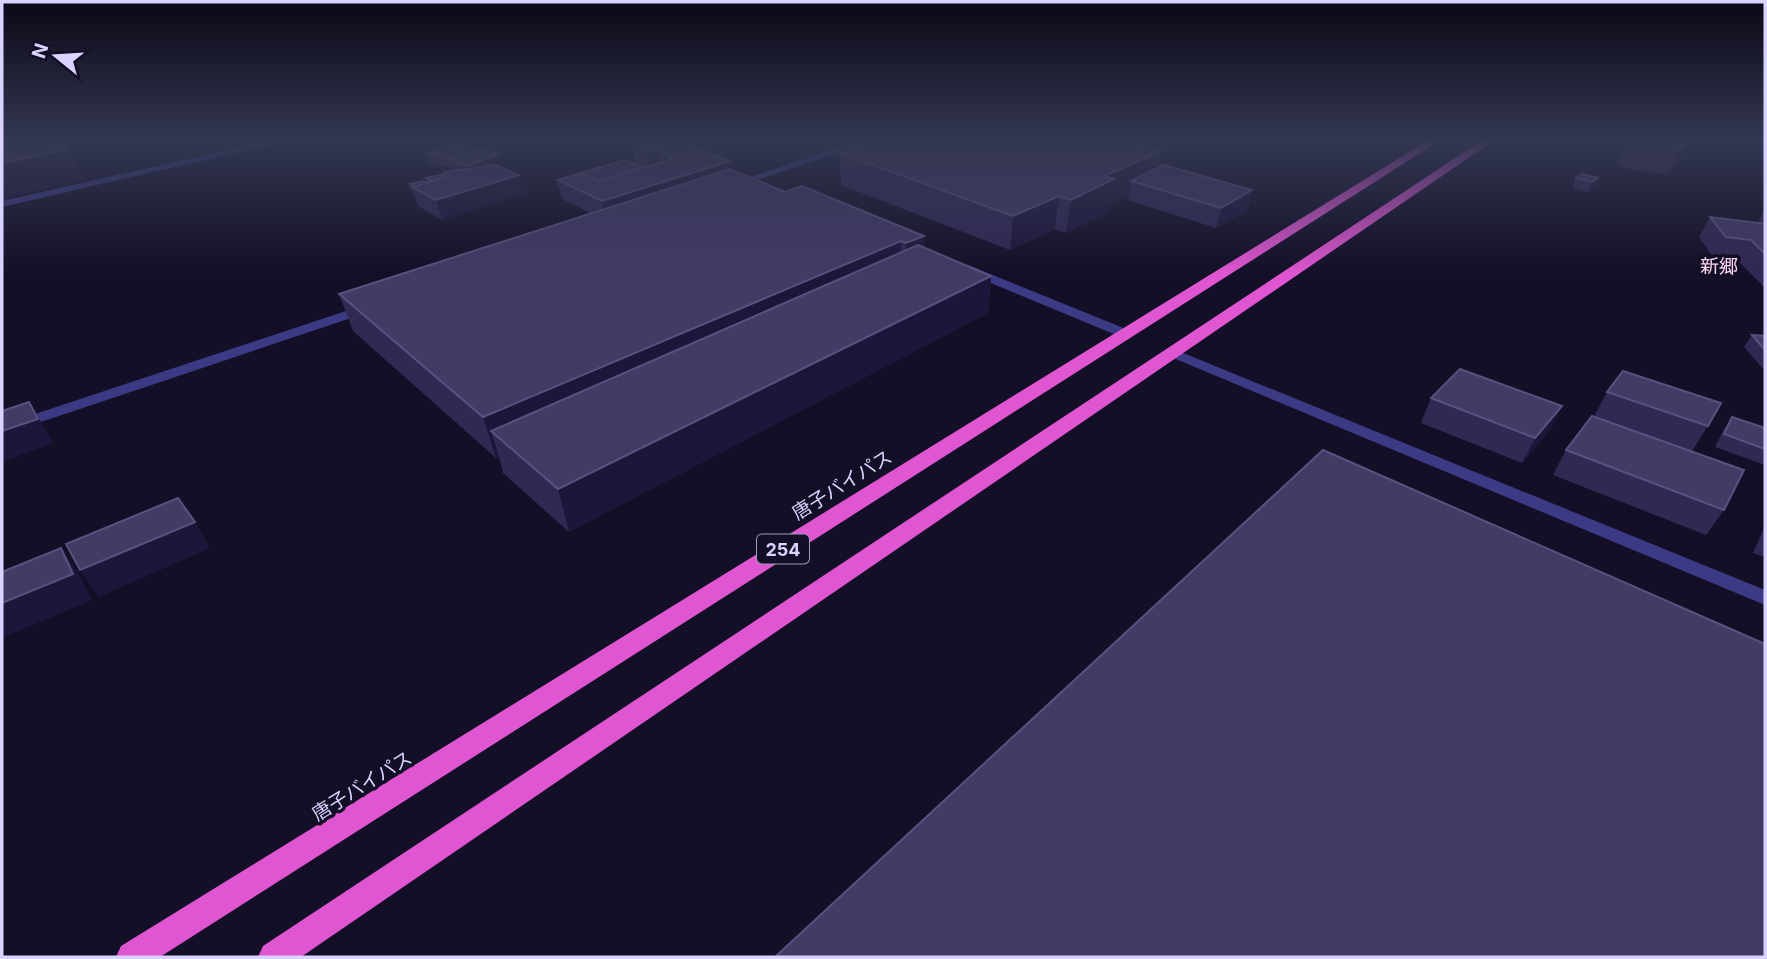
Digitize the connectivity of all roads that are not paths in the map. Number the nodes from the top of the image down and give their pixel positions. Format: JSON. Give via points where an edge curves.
{"nodes":[{"id":1,"x":83,"y":186,"type":"edge"},
{"id":2,"x":730,"y":186,"type":"edge"},
{"id":3,"x":765,"y":186,"type":"edge"},
{"id":4,"x":1363,"y":186,"type":"edge"},
{"id":5,"x":1421,"y":186,"type":"edge"},
{"id":6,"x":724,"y":188,"type":"edge"},
{"id":7,"x":775,"y":190,"type":"edge"},
{"id":8,"x":2,"y":204,"type":"edge"},
{"id":9,"x":951,"y":262,"type":"edge"},
{"id":10,"x":383,"y":302,"type":"edge"},
{"id":11,"x":1126,"y":334,"type":"junction"},
{"id":12,"x":1171,"y":352,"type":"junction"},
{"id":13,"x":2,"y":430,"type":"edge"},
{"id":14,"x":1765,"y":598,"type":"edge"},
{"id":15,"x":132,"y":957,"type":"edge"},
{"id":16,"x":274,"y":957,"type":"edge"}],
"edges":[{"from":1,"to":8,"type":"street"},
{"from":2,"to":6,"type":"street"},
{"from":3,"to":7,"type":"street"},
{"from":4,"to":11,"type":"highway","name":"唐子バイパス","number":"254"},
{"from":5,"to":12,"type":"highway","number":"254"},
{"from":9,"to":11,"type":"street"},
{"from":10,"to":13,"type":"street"},
{"from":11,"to":15,"type":"highway","name":"唐子バイパス","number":"254"},
{"from":12,"to":14,"type":"street"},
{"from":12,"to":16,"type":"highway","number":"254"}]}
